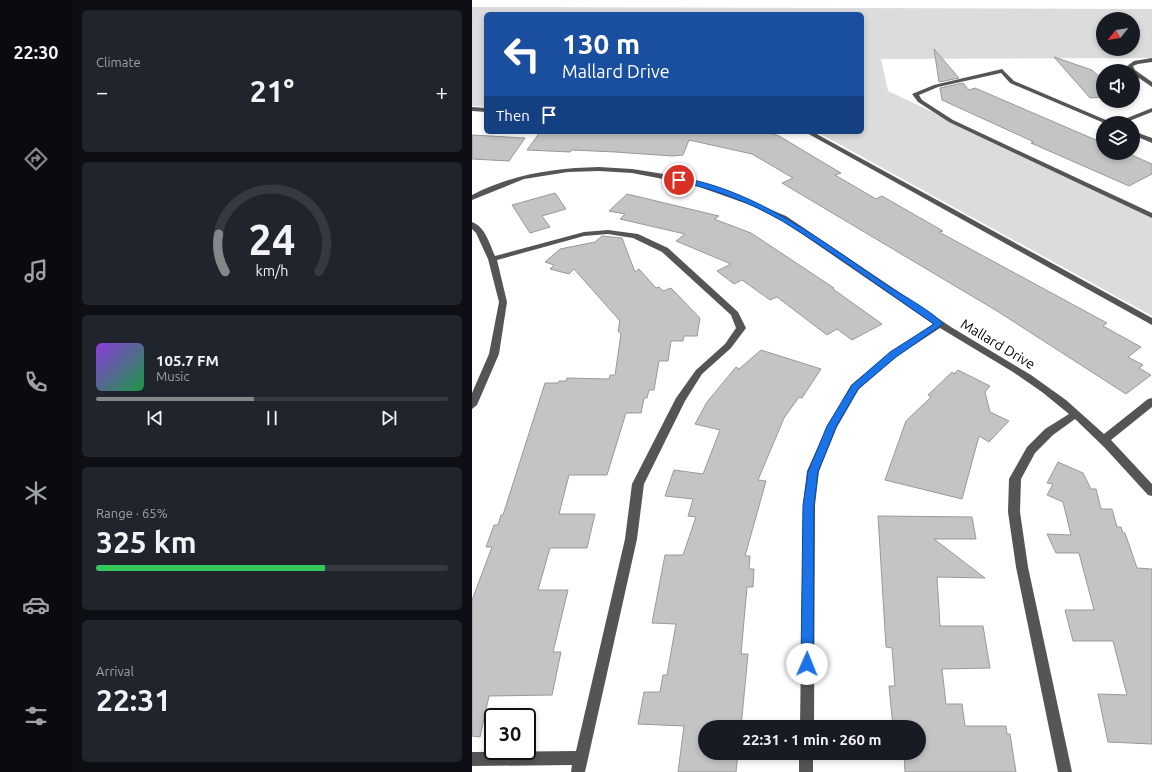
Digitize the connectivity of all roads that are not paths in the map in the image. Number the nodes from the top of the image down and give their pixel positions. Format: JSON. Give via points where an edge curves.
{"nodes":[{"id":1,"x":1152,"y":60,"type":"edge"},
{"id":2,"x":1152,"y":85,"type":"edge"},
{"id":3,"x":472,"y":109,"type":"edge"},
{"id":4,"x":484,"y":110,"type":"edge"},
{"id":5,"x":1152,"y":110,"type":"edge"},
{"id":6,"x":1136,"y":116,"type":"edge"},
{"id":7,"x":1096,"y":117,"type":"edge"},
{"id":8,"x":812,"y":134,"type":"edge"},
{"id":9,"x":1140,"y":136,"type":"edge"},
{"id":10,"x":1152,"y":141,"type":"edge"},
{"id":11,"x":472,"y":198,"type":"edge"},
{"id":12,"x":1152,"y":216,"type":"edge"},
{"id":13,"x":472,"y":224,"type":"edge"},
{"id":14,"x":492,"y":259,"type":"junction"},
{"id":15,"x":1152,"y":322,"type":"edge"},
{"id":16,"x":939,"y":324,"type":"junction"},
{"id":17,"x":1152,"y":402,"type":"edge"},
{"id":18,"x":472,"y":405,"type":"edge"},
{"id":19,"x":1076,"y":414,"type":"junction"},
{"id":20,"x":1104,"y":440,"type":"junction"},
{"id":21,"x":1152,"y":492,"type":"edge"},
{"id":22,"x":807,"y":720,"type":"edge"},
{"id":23,"x":472,"y":759,"type":"edge"},
{"id":24,"x":806,"y":760,"type":"edge"},
{"id":25,"x":580,"y":765,"type":"edge"},
{"id":26,"x":806,"y":772,"type":"edge"},
{"id":27,"x":1065,"y":772,"type":"edge"}],
"edges":[{"from":1,"to":2,"type":"street","via":[[1136,62],[1130,66]]},
{"from":3,"to":4,"type":"street"},
{"from":5,"to":6,"type":"street"},
{"from":7,"to":12,"type":"street","via":[[1012,82],[1002,71],[936,86],[915,94],[920,101],[952,121]]},
{"from":8,"to":15,"type":"street"},
{"from":9,"to":10,"type":"street"},
{"from":11,"to":16,"type":"street","name":"Mallard Drive","via":[[497,185],[539,173],[591,168],[637,172],[693,182],[741,198],[784,219]]},
{"from":13,"to":14,"type":"street","via":[[480,232]]},
{"from":14,"to":18,"type":"street","via":[[503,302],[494,354]]},
{"from":14,"to":25,"type":"street","via":[[584,234],[608,232],[635,236],[664,250],[709,288],[735,314],[741,328],[728,346],[699,372],[680,400],[638,484],[631,539]]},
{"from":16,"to":19,"type":"street","name":"Mallard Drive","via":[[1029,377]]},
{"from":16,"to":22,"type":"street","via":[[893,354],[855,387],[832,426],[813,472],[809,505]]},
{"from":17,"to":20,"type":"street"},
{"from":19,"to":20,"type":"street","name":"Mallard Drive"},
{"from":19,"to":27,"type":"street","via":[[1049,432],[1031,450],[1015,479],[1014,512],[1022,567]]},
{"from":20,"to":21,"type":"street","name":"Mallard Drive"},
{"from":23,"to":25,"type":"street"},
{"from":24,"to":26,"type":"street"}]}
